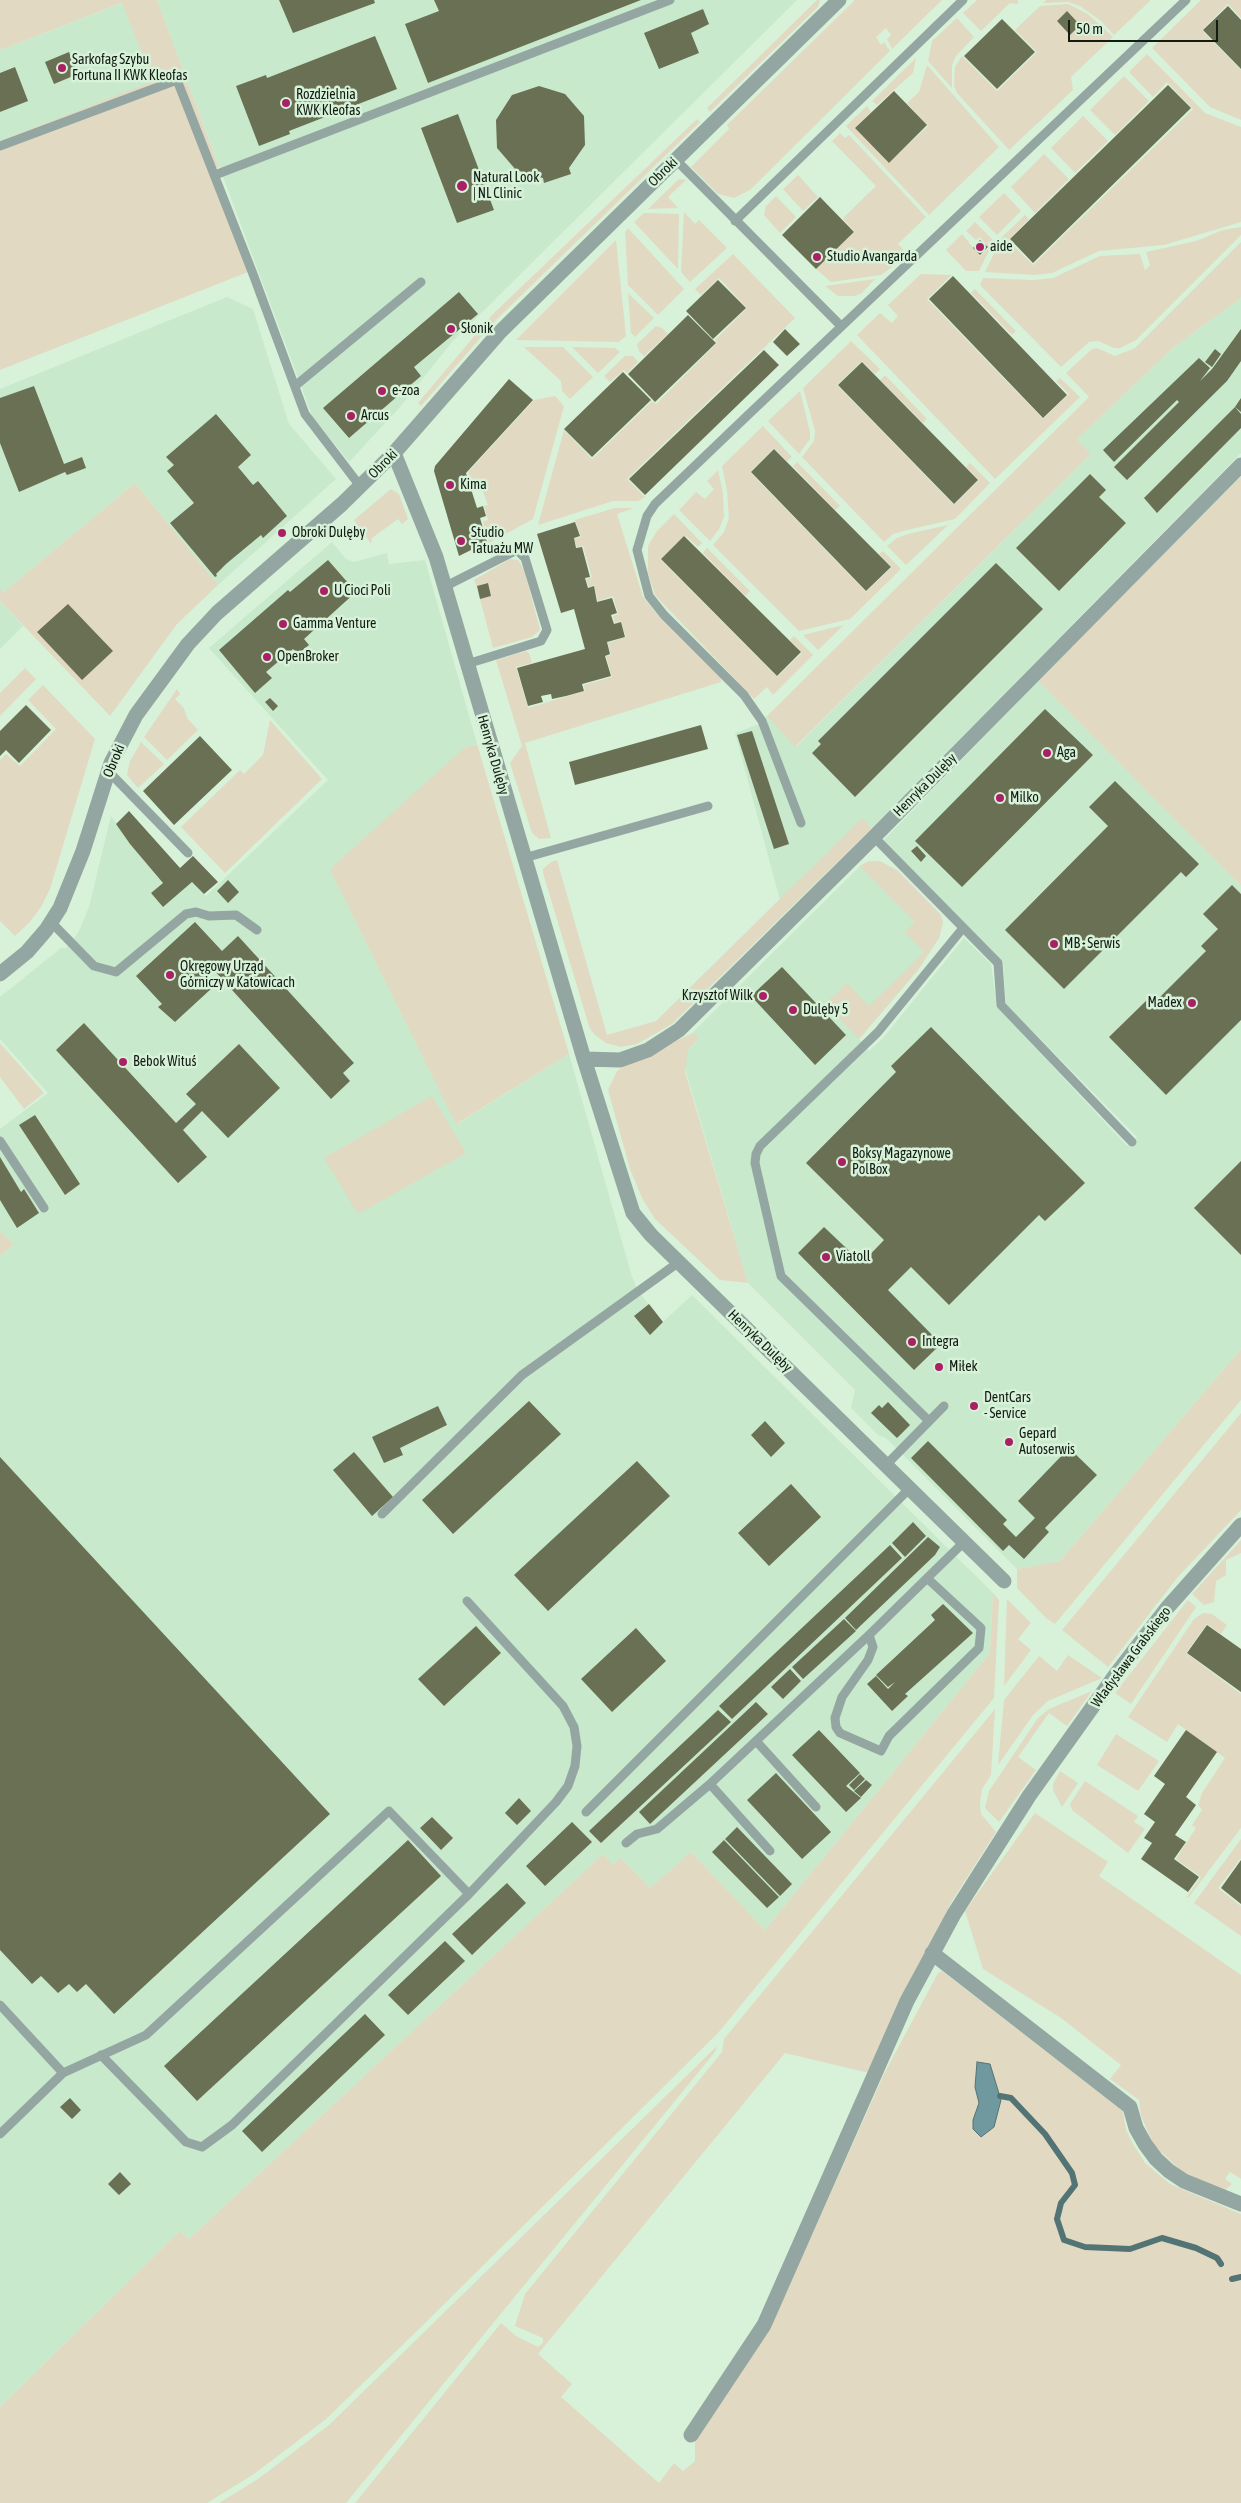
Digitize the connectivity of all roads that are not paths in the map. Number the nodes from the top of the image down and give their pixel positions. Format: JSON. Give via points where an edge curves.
{"nodes":[{"id":1,"x":670,"y":0,"type":"edge"},
{"id":2,"x":839,"y":0,"type":"edge"},
{"id":3,"x":963,"y":0,"type":"edge"},
{"id":4,"x":1186,"y":0,"type":"edge"},
{"id":5,"x":0,"y":146,"type":"edge"},
{"id":6,"x":676,"y":160,"type":"junction"},
{"id":7,"x":215,"y":175,"type":"junction"},
{"id":8,"x":735,"y":221,"type":"junction"},
{"id":9,"x":421,"y":282,"type":"dead end"},
{"id":10,"x":841,"y":326,"type":"junction"},
{"id":11,"x":295,"y":386,"type":"junction"},
{"id":12,"x":394,"y":453,"type":"junction"},
{"id":13,"x":1241,"y":465,"type":"edge"},
{"id":14,"x":360,"y":486,"type":"junction"},
{"id":15,"x":444,"y":586,"type":"junction"},
{"id":16,"x":467,"y":664,"type":"junction"},
{"id":17,"x":108,"y":771,"type":"junction"},
{"id":18,"x":708,"y":806,"type":"dead end"},
{"id":19,"x":801,"y":823,"type":"dead end"},
{"id":20,"x":874,"y":837,"type":"junction"},
{"id":21,"x":188,"y":853,"type":"dead end"},
{"id":22,"x":524,"y":858,"type":"junction"},
{"id":23,"x":51,"y":922,"type":"junction"},
{"id":24,"x":963,"y":928,"type":"junction"},
{"id":25,"x":257,"y":930,"type":"dead end"},
{"id":26,"x":0,"y":974,"type":"edge"},
{"id":27,"x":584,"y":1059,"type":"junction"},
{"id":28,"x":0,"y":1141,"type":"edge"},
{"id":29,"x":1132,"y":1142,"type":"dead end"},
{"id":30,"x":44,"y":1208,"type":"dead end"},
{"id":31,"x":679,"y":1262,"type":"junction"},
{"id":32,"x":944,"y":1406,"type":"dead end"},
{"id":33,"x":928,"y":1421,"type":"junction"},
{"id":34,"x":886,"y":1465,"type":"junction"},
{"id":35,"x":910,"y":1488,"type":"junction"},
{"id":36,"x":382,"y":1514,"type":"dead end"},
{"id":37,"x":1241,"y":1525,"type":"edge"},
{"id":38,"x":965,"y":1542,"type":"junction"},
{"id":39,"x":928,"y":1579,"type":"junction"},
{"id":40,"x":1004,"y":1582,"type":"dead end"},
{"id":41,"x":466,"y":1601,"type":"dead end"},
{"id":42,"x":869,"y":1635,"type":"junction"},
{"id":43,"x":757,"y":1742,"type":"junction"},
{"id":44,"x":710,"y":1784,"type":"junction"},
{"id":45,"x":816,"y":1807,"type":"dead end"},
{"id":46,"x":586,"y":1812,"type":"dead end"},
{"id":47,"x":626,"y":1843,"type":"dead end"},
{"id":48,"x":770,"y":1851,"type":"dead end"},
{"id":49,"x":468,"y":1894,"type":"junction"},
{"id":50,"x":932,"y":1953,"type":"junction"},
{"id":51,"x":0,"y":2005,"type":"edge"},
{"id":52,"x":101,"y":2055,"type":"junction"},
{"id":53,"x":63,"y":2073,"type":"junction"},
{"id":54,"x":0,"y":2134,"type":"edge"},
{"id":55,"x":1241,"y":2204,"type":"edge"},
{"id":56,"x":691,"y":2434,"type":"dead end"}],
"edges":[{"from":1,"to":7,"type":"lane"},
{"from":2,"to":6,"type":"street","name":"Obroki"},
{"from":3,"to":8,"type":"lane"},
{"from":4,"to":10,"type":"lane"},
{"from":5,"to":7,"type":"lane","via":[[176,80]]},
{"from":6,"to":8,"type":"lane"},
{"from":6,"to":12,"type":"street","name":"Obroki","via":[[499,334]]},
{"from":7,"to":11,"type":"lane"},
{"from":8,"to":10,"type":"lane"},
{"from":9,"to":11,"type":"lane"},
{"from":10,"to":19,"type":"lane","via":[[655,504],[647,516],[637,550],[649,596],[744,695],[762,721]]},
{"from":11,"to":14,"type":"lane","via":[[308,421]]},
{"from":12,"to":14,"type":"street","name":"Obroki"},
{"from":12,"to":15,"type":"street","name":"Henryka Dulęby","via":[[428,534]]},
{"from":13,"to":20,"type":"street","name":"Henryka Dulęby"},
{"from":14,"to":17,"type":"street","name":"Obroki","via":[[218,613],[188,644],[136,715]]},
{"from":15,"to":16,"type":"street","name":"Henryka Dulęby"},
{"from":15,"to":16,"type":"lane","via":[[517,550],[525,558],[547,630],[541,641]]},
{"from":16,"to":22,"type":"street","name":"Henryka Dulęby"},
{"from":17,"to":21,"type":"lane"},
{"from":17,"to":23,"type":"street","name":"Obroki","via":[[72,880]]},
{"from":18,"to":22,"type":"lane"},
{"from":20,"to":24,"type":"lane"},
{"from":20,"to":27,"type":"street","name":"Henryka Dulęby","via":[[679,1030],[648,1050],[620,1060]]},
{"from":22,"to":27,"type":"street","name":"Henryka Dulęby"},
{"from":23,"to":25,"type":"lane","via":[[94,966],[116,972],[186,914],[236,915]]},
{"from":23,"to":26,"type":"street","name":"Obroki","via":[[27,952]]},
{"from":24,"to":29,"type":"lane","via":[[998,963],[1001,1005]]},
{"from":24,"to":33,"type":"lane","via":[[878,1032],[760,1146],[756,1154],[781,1276]]},
{"from":27,"to":31,"type":"street","name":"Henryka Dulęby","via":[[628,1203],[651,1235]]},
{"from":28,"to":30,"type":"lane"},
{"from":31,"to":34,"type":"street","name":"Henryka Dulęby"},
{"from":31,"to":36,"type":"lane","via":[[522,1375]]},
{"from":32,"to":33,"type":"lane"},
{"from":33,"to":34,"type":"lane"},
{"from":34,"to":35,"type":"street","name":"Henryka Dulęby"},
{"from":35,"to":38,"type":"street","name":"Henryka Dulęby"},
{"from":35,"to":46,"type":"lane"},
{"from":37,"to":50,"type":"street","name":"Władysława Grabskiego","via":[[1167,1608],[1116,1674],[1029,1796]]},
{"from":38,"to":39,"type":"lane"},
{"from":38,"to":40,"type":"street","name":"Henryka Dulęby"},
{"from":39,"to":42,"type":"lane"},
{"from":39,"to":42,"type":"lane","via":[[981,1628],[979,1648],[889,1736],[881,1752],[840,1733],[835,1718],[842,1697],[868,1660],[873,1647]]},
{"from":41,"to":49,"type":"lane","via":[[563,1706],[574,1727],[577,1746],[568,1786]]},
{"from":42,"to":43,"type":"lane"},
{"from":43,"to":44,"type":"lane"},
{"from":43,"to":45,"type":"lane"},
{"from":44,"to":47,"type":"lane","via":[[657,1829],[637,1834]]},
{"from":44,"to":48,"type":"lane"},
{"from":49,"to":52,"type":"lane","via":[[389,1811],[146,2034]]},
{"from":49,"to":52,"type":"lane","via":[[232,2125],[202,2147],[186,2142]]},
{"from":50,"to":55,"type":"street","via":[[1130,2107],[1145,2144],[1169,2171],[1184,2181]]},
{"from":50,"to":56,"type":"street","name":"Władysława Grabskiego","via":[[907,2000],[764,2325]]},
{"from":51,"to":53,"type":"lane"},
{"from":52,"to":53,"type":"lane"},
{"from":53,"to":54,"type":"lane"}]}
